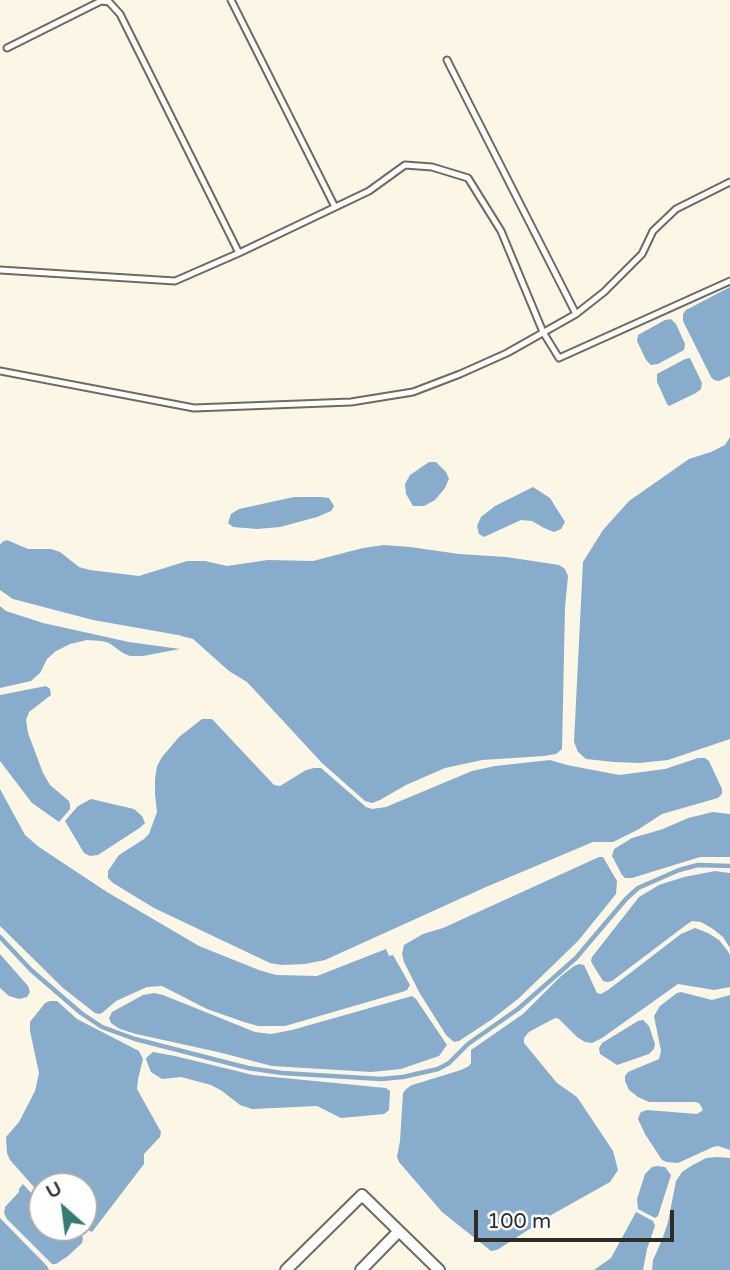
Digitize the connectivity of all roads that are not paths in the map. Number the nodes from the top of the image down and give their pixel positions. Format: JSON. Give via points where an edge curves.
{"nodes":[{"id":1,"x":232,"y":0,"type":"edge"},
{"id":2,"x":6,"y":48,"type":"dead end"},
{"id":3,"x":447,"y":60,"type":"dead end"},
{"id":4,"x":730,"y":182,"type":"edge"},
{"id":5,"x":335,"y":207,"type":"junction"},
{"id":6,"x":239,"y":253,"type":"junction"},
{"id":7,"x":0,"y":270,"type":"edge"},
{"id":8,"x":730,"y":281,"type":"edge"},
{"id":9,"x":576,"y":314,"type":"junction"},
{"id":10,"x":543,"y":332,"type":"junction"},
{"id":11,"x":0,"y":371,"type":"edge"},
{"id":12,"x":399,"y":1231,"type":"junction"},
{"id":13,"x":286,"y":1270,"type":"edge"},
{"id":14,"x":361,"y":1270,"type":"edge"},
{"id":15,"x":439,"y":1270,"type":"edge"}],
"edges":[{"from":1,"to":5,"type":"lane"},
{"from":2,"to":6,"type":"lane","via":[[101,1],[109,2],[120,14]]},
{"from":3,"to":9,"type":"lane"},
{"from":4,"to":9,"type":"lane","via":[[676,209],[653,231],[642,254]]},
{"from":5,"to":6,"type":"lane"},
{"from":5,"to":10,"type":"lane","via":[[369,191],[405,165],[468,178],[501,231]]},
{"from":6,"to":7,"type":"lane","via":[[175,281]]},
{"from":8,"to":10,"type":"lane","via":[[559,358]]},
{"from":9,"to":10,"type":"lane"},
{"from":10,"to":11,"type":"lane","via":[[507,353],[425,388],[351,402],[194,408]]},
{"from":12,"to":13,"type":"street","via":[[362,1195]]},
{"from":12,"to":14,"type":"street"},
{"from":12,"to":15,"type":"street"}]}
